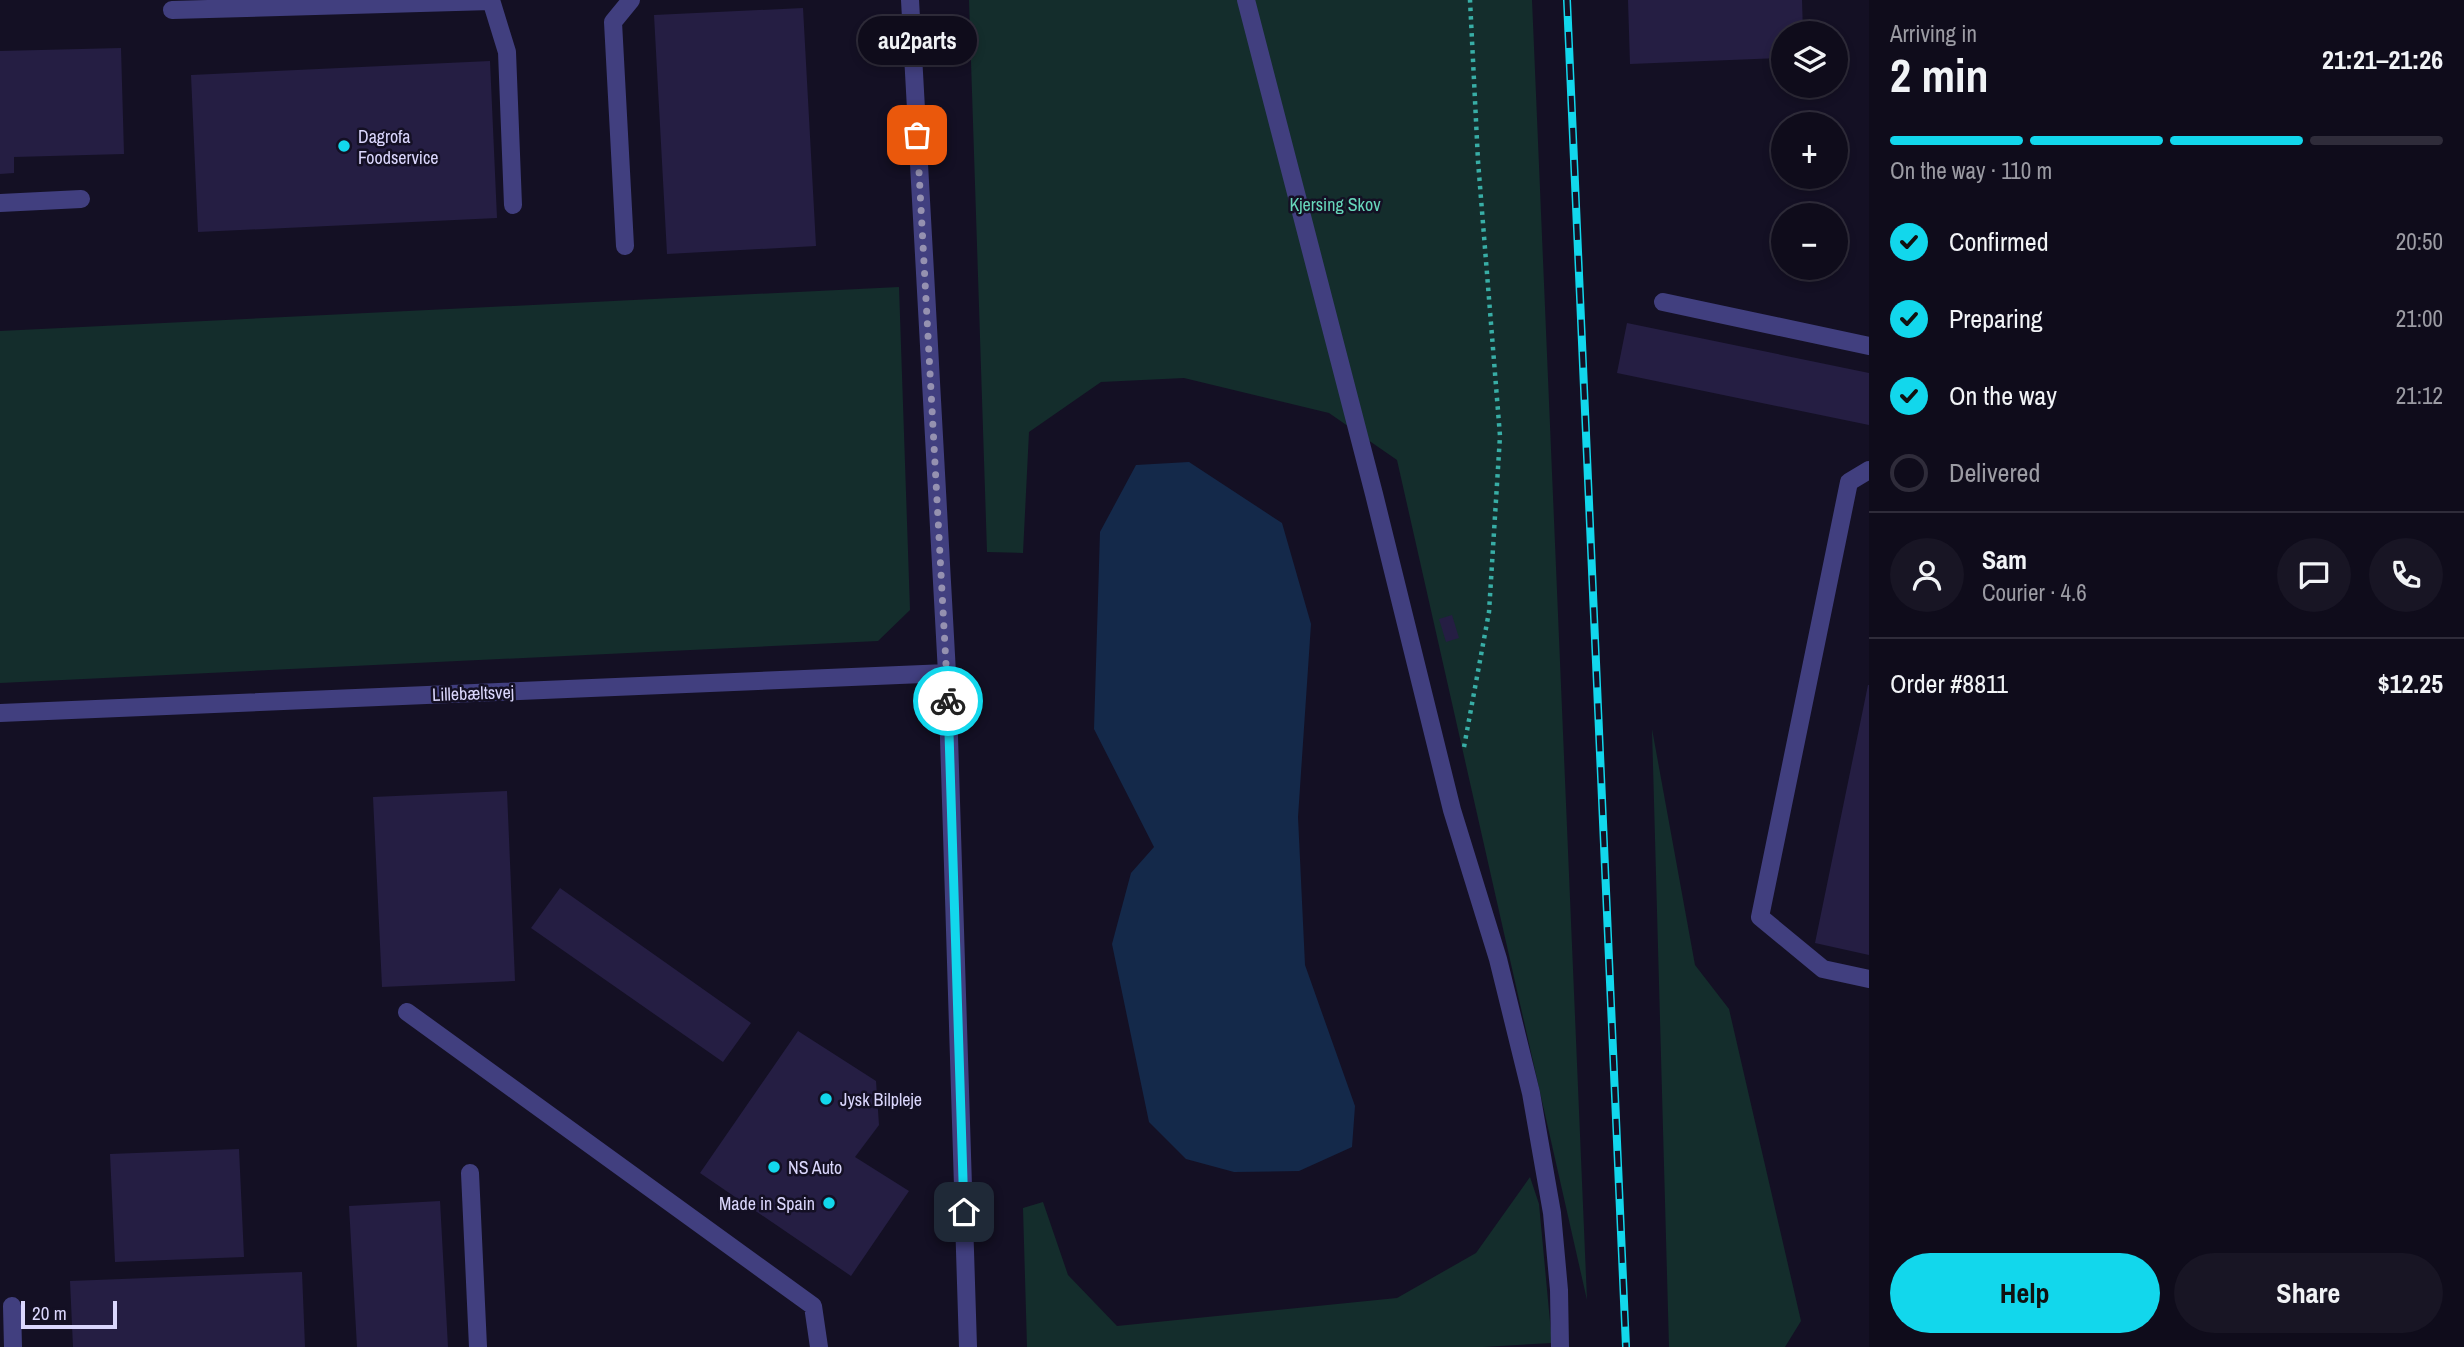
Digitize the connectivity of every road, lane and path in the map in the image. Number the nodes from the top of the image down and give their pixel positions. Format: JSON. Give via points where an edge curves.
{"nodes":[{"id":1,"x":491,"y":0,"type":"edge"},
{"id":2,"x":631,"y":0,"type":"edge"},
{"id":3,"x":910,"y":0,"type":"edge"},
{"id":4,"x":1246,"y":0,"type":"edge"},
{"id":5,"x":1470,"y":0,"type":"edge"},
{"id":6,"x":285,"y":3,"type":"edge"},
{"id":7,"x":172,"y":10,"type":"dead end"},
{"id":8,"x":81,"y":199,"type":"dead end"},
{"id":9,"x":0,"y":203,"type":"edge"},
{"id":10,"x":513,"y":205,"type":"dead end"},
{"id":11,"x":625,"y":246,"type":"dead end"},
{"id":12,"x":1663,"y":302,"type":"dead end"},
{"id":13,"x":1869,"y":346,"type":"edge"},
{"id":14,"x":1869,"y":470,"type":"edge"},
{"id":15,"x":947,"y":673,"type":"junction"},
{"id":16,"x":0,"y":713,"type":"edge"},
{"id":17,"x":1462,"y":757,"type":"dead end"},
{"id":18,"x":1869,"y":979,"type":"edge"},
{"id":19,"x":407,"y":1012,"type":"dead end"},
{"id":20,"x":470,"y":1173,"type":"dead end"},
{"id":21,"x":12,"y":1306,"type":"dead end"},
{"id":22,"x":13,"y":1347,"type":"edge"},
{"id":23,"x":478,"y":1347,"type":"edge"},
{"id":24,"x":819,"y":1347,"type":"edge"},
{"id":25,"x":968,"y":1347,"type":"edge"},
{"id":26,"x":1560,"y":1347,"type":"edge"}],
"edges":[{"from":1,"to":6,"type":"street"},
{"from":1,"to":10,"type":"street","via":[[507,52]]},
{"from":2,"to":11,"type":"street","via":[[613,22]]},
{"from":3,"to":15,"type":"street"},
{"from":4,"to":26,"type":"street","via":[[1452,810],[1498,959],[1531,1093],[1552,1213]]},
{"from":5,"to":17,"type":"path","via":[[1500,436],[1489,612]]},
{"from":6,"to":7,"type":"street"},
{"from":8,"to":9,"type":"street"},
{"from":12,"to":13,"type":"street"},
{"from":14,"to":18,"type":"street","via":[[1849,481],[1760,917],[1823,969]]},
{"from":15,"to":16,"type":"street","name":"Lillebæltsvej"},
{"from":15,"to":25,"type":"street"},
{"from":19,"to":24,"type":"street","via":[[813,1306]]},
{"from":20,"to":23,"type":"street"},
{"from":21,"to":22,"type":"street"}]}
